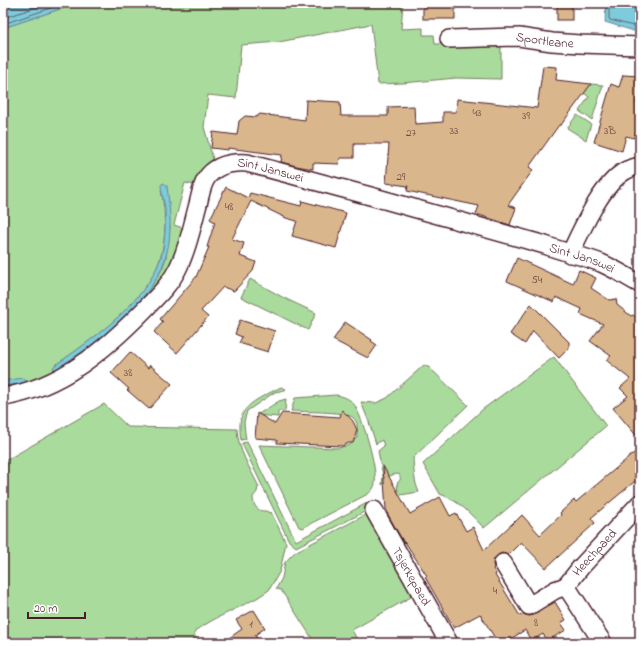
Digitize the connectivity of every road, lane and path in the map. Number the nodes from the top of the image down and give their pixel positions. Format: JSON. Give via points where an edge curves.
{"nodes":[{"id":1,"x":449,"y":39,"type":"dead end"},
{"id":2,"x":640,"y":46,"type":"edge"},
{"id":3,"x":640,"y":166,"type":"edge"},
{"id":4,"x":570,"y":254,"type":"junction"},
{"id":5,"x":640,"y":284,"type":"edge"},
{"id":6,"x":3,"y":397,"type":"edge"},
{"id":7,"x":640,"y":503,"type":"edge"},
{"id":8,"x":374,"y":510,"type":"dead end"},
{"id":9,"x":503,"y":564,"type":"dead end"},
{"id":10,"x":566,"y":586,"type":"junction"},
{"id":11,"x":448,"y":643,"type":"edge"},
{"id":12,"x":603,"y":643,"type":"edge"}],
"edges":[{"from":1,"to":2,"type":"street","name":"Sportleane","via":[[519,38]]},
{"from":3,"to":4,"type":"street","via":[[625,171],[599,199]]},
{"from":4,"to":5,"type":"street","name":"Sint Janswei","via":[[602,264]]},
{"from":4,"to":6,"type":"street","name":"Sint Janswei","via":[[246,163],[228,164],[211,173],[206,179],[179,266],[169,283],[151,302],[117,336],[66,374],[42,387]]},
{"from":7,"to":10,"type":"street","name":"Heechpaed"},
{"from":8,"to":11,"type":"street","name":"Tsjerkepaed"},
{"from":9,"to":10,"type":"street","name":"Heechpaed","via":[[529,606]]},
{"from":10,"to":12,"type":"street","name":"Heechpaed"}]}
